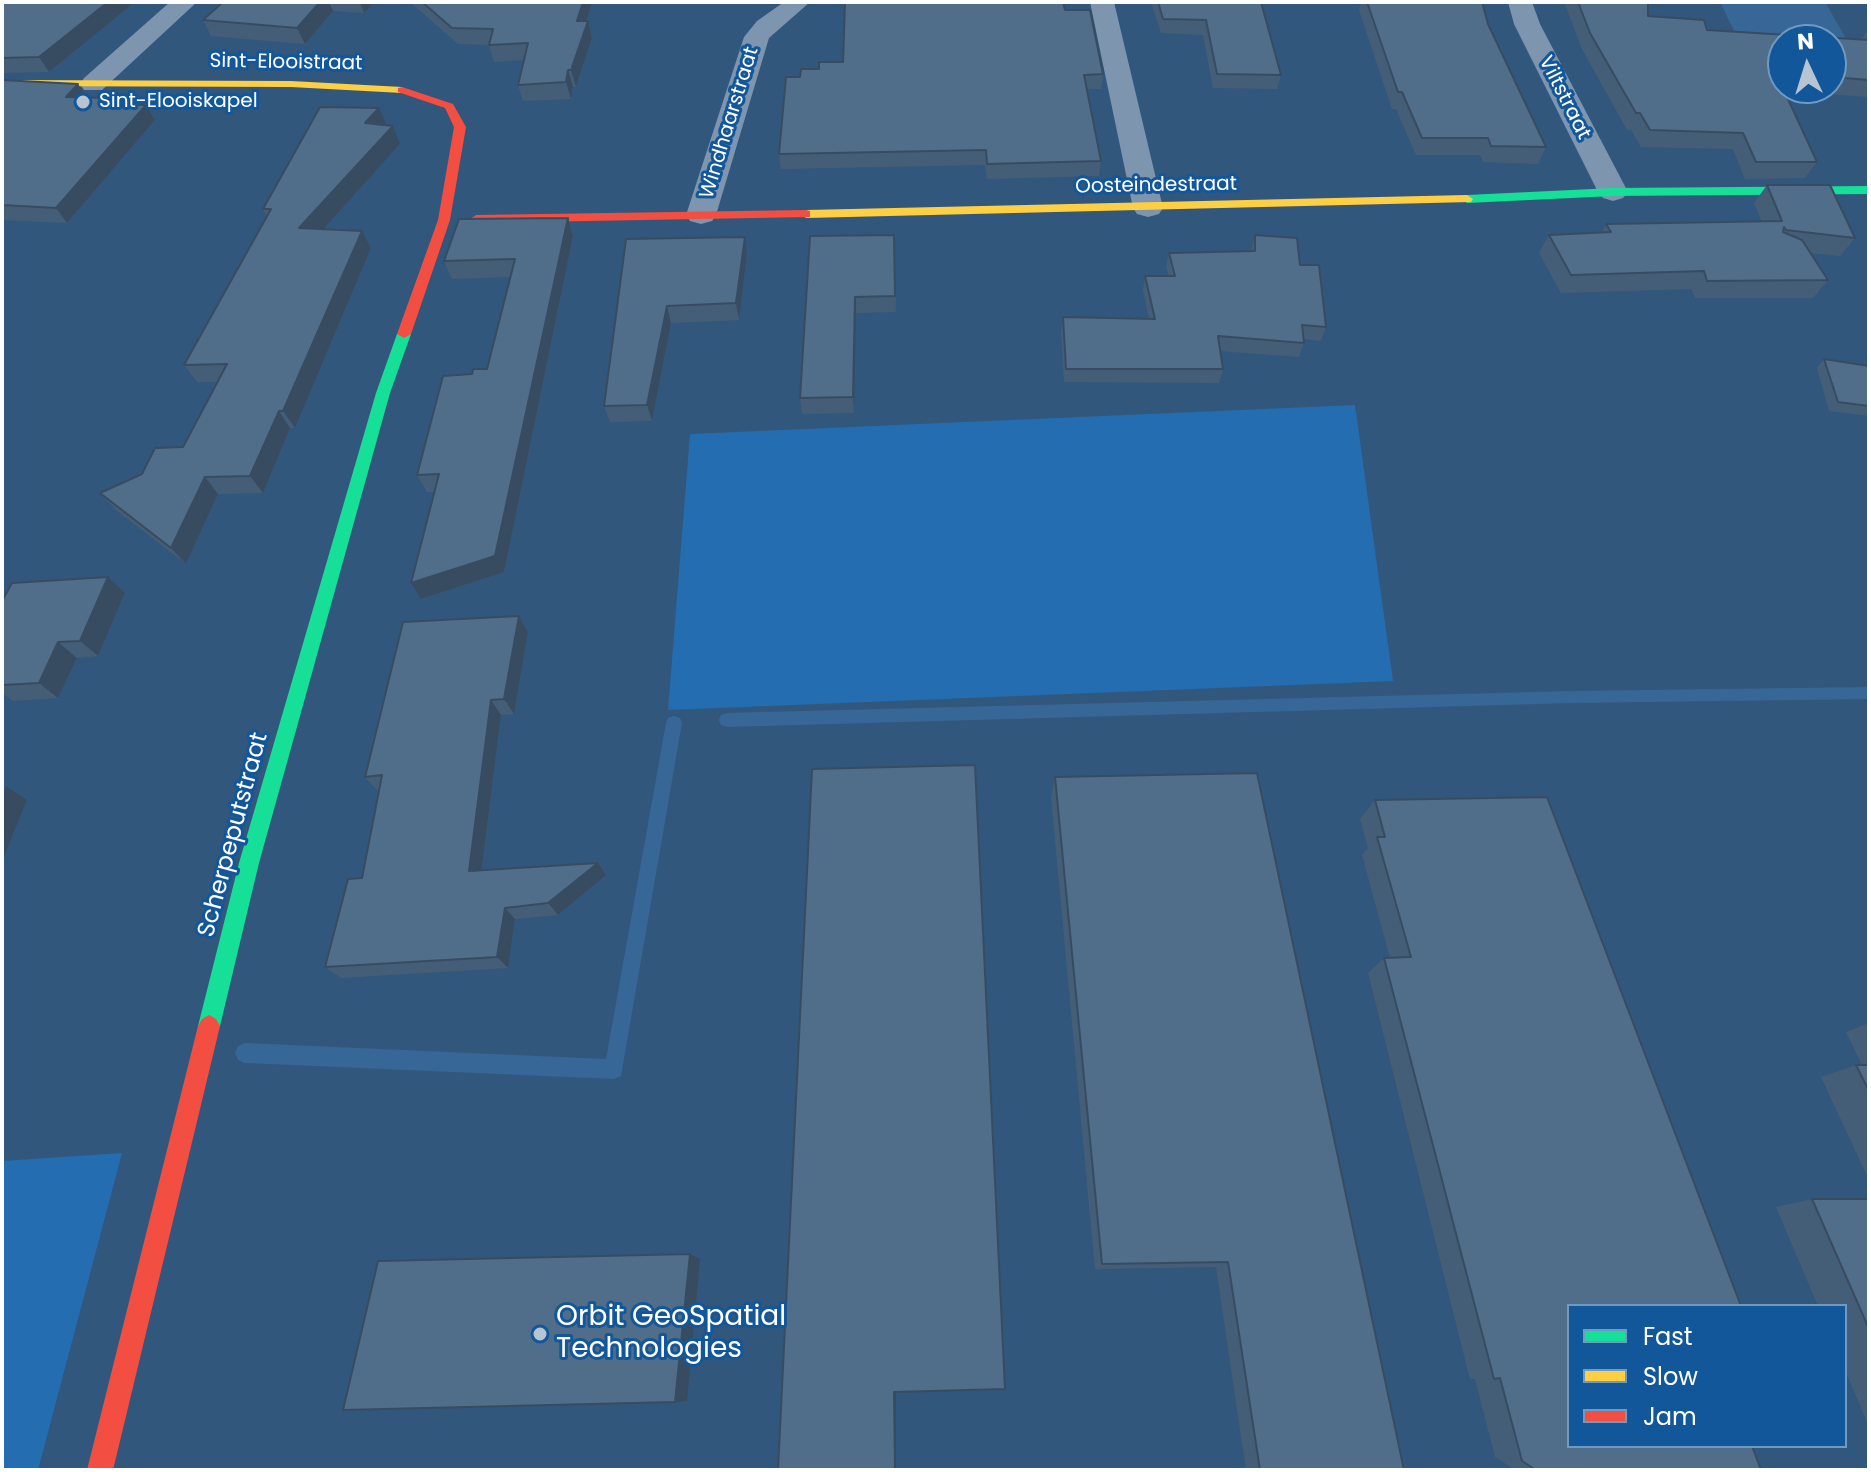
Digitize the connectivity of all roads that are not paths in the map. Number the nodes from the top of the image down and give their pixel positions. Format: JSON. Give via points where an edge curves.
{"nodes":[{"id":1,"x":185,"y":2,"type":"edge"},
{"id":2,"x":798,"y":2,"type":"edge"},
{"id":3,"x":1102,"y":2,"type":"edge"},
{"id":4,"x":1520,"y":2,"type":"edge"},
{"id":5,"x":2,"y":83,"type":"edge"},
{"id":6,"x":93,"y":84,"type":"junction"},
{"id":7,"x":1869,"y":190,"type":"edge"},
{"id":8,"x":1613,"y":192,"type":"junction"},
{"id":9,"x":1148,"y":208,"type":"junction"},
{"id":10,"x":701,"y":215,"type":"junction"},
{"id":11,"x":444,"y":220,"type":"junction"},
{"id":12,"x":100,"y":1470,"type":"edge"}],
"edges":[{"from":1,"to":6,"type":"street"},
{"from":2,"to":10,"type":"street","name":"Windhaarstraat","via":[[757,37]]},
{"from":3,"to":9,"type":"street"},
{"from":4,"to":8,"type":"street","name":"Viltstraat"},
{"from":5,"to":6,"type":"street","name":"Sint-Elooistraat"},
{"from":6,"to":11,"type":"street","name":"Sint-Elooistraat","via":[[291,84],[395,88],[424,95],[449,106],[460,127]]},
{"from":7,"to":8,"type":"street","name":"Oosteindestraat"},
{"from":8,"to":9,"type":"street","name":"Oosteindestraat"},
{"from":9,"to":10,"type":"street","name":"Oosteindestraat"},
{"from":10,"to":11,"type":"street","name":"Oosteindestraat"},
{"from":11,"to":12,"type":"street","name":"Scherpeputstraat","via":[[383,393],[249,863]]}]}
